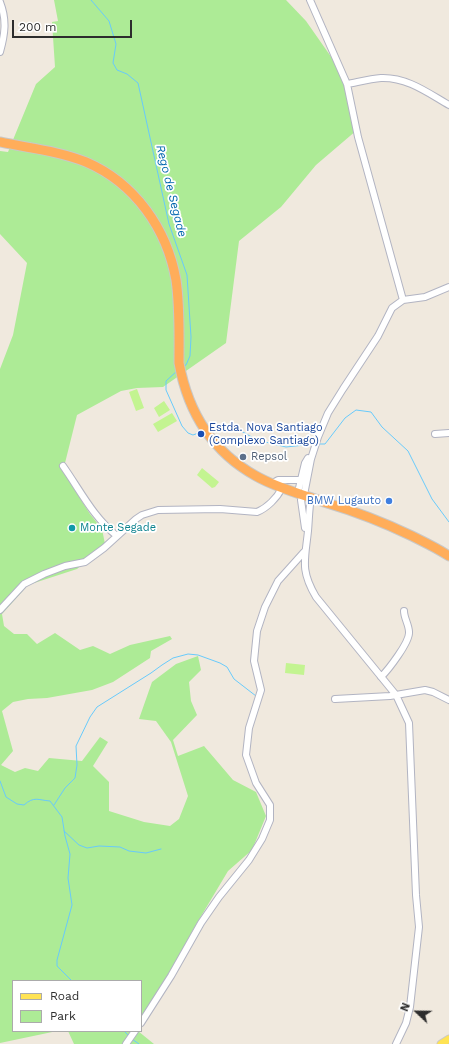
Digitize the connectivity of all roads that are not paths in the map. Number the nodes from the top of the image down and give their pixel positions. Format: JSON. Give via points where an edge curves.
{"nodes":[{"id":1,"x":310,"y":0,"type":"edge"},
{"id":2,"x":0,"y":2,"type":"edge"},
{"id":3,"x":0,"y":52,"type":"edge"},
{"id":4,"x":348,"y":84,"type":"junction"},
{"id":5,"x":449,"y":105,"type":"edge"},
{"id":6,"x":0,"y":142,"type":"edge"},
{"id":7,"x":449,"y":287,"type":"edge"},
{"id":8,"x":403,"y":300,"type":"junction"},
{"id":9,"x":449,"y":433,"type":"edge"},
{"id":10,"x":435,"y":434,"type":"dead end"},
{"id":11,"x":311,"y":459,"type":"junction"},
{"id":12,"x":62,"y":466,"type":"dead end"},
{"id":13,"x":300,"y":480,"type":"junction"},
{"id":14,"x":271,"y":484,"type":"junction"},
{"id":15,"x":282,"y":488,"type":"junction"},
{"id":16,"x":304,"y":495,"type":"junction"},
{"id":17,"x":308,"y":528,"type":"junction"},
{"id":18,"x":117,"y":536,"type":"junction"},
{"id":19,"x":304,"y":552,"type":"junction"},
{"id":20,"x":449,"y":556,"type":"edge"},
{"id":21,"x":0,"y":610,"type":"edge"},
{"id":22,"x":404,"y":611,"type":"dead end"},
{"id":23,"x":381,"y":677,"type":"junction"},
{"id":24,"x":396,"y":695,"type":"junction"},
{"id":25,"x":334,"y":699,"type":"dead end"},
{"id":26,"x":449,"y":700,"type":"edge"},
{"id":27,"x":142,"y":1021,"type":"edge"},
{"id":28,"x":134,"y":1032,"type":"edge"},
{"id":29,"x":449,"y":1039,"type":"edge"},
{"id":30,"x":126,"y":1044,"type":"edge"},
{"id":31,"x":396,"y":1044,"type":"edge"},
{"id":32,"x":441,"y":1044,"type":"edge"}],
"edges":[{"from":1,"to":4,"type":"street"},
{"from":2,"to":3,"type":"street","via":[[5,23]]},
{"from":4,"to":5,"type":"street","via":[[381,78],[400,80]]},
{"from":4,"to":8,"type":"street","via":[[358,137]]},
{"from":6,"to":14,"type":"highway","via":[[66,155],[86,162],[118,181],[144,206],[164,240],[171,259],[176,281],[179,363],[194,413],[227,456]]},
{"from":7,"to":8,"type":"street","via":[[425,297]]},
{"from":8,"to":11,"type":"street","via":[[392,308],[378,336],[328,413]]},
{"from":9,"to":10,"type":"street"},
{"from":11,"to":13,"type":"street","via":[[308,458],[305,463]]},
{"from":11,"to":16,"type":"street"},
{"from":12,"to":18,"type":"street","via":[[85,501]]},
{"from":13,"to":14,"type":"street","via":[[278,480]]},
{"from":13,"to":16,"type":"street"},
{"from":14,"to":15,"type":"highway"},
{"from":15,"to":16,"type":"highway"},
{"from":15,"to":18,"type":"street","via":[[269,504],[257,512],[220,509],[158,510],[142,514]]},
{"from":16,"to":17,"type":"street"},
{"from":16,"to":17,"type":"street","via":[[305,528]]},
{"from":16,"to":20,"type":"highway","via":[[376,520]]},
{"from":17,"to":19,"type":"street"},
{"from":18,"to":21,"type":"street","via":[[85,562],[65,566],[24,584]]},
{"from":19,"to":23,"type":"street","via":[[304,568],[316,597]]},
{"from":19,"to":27,"type":"street","via":[[278,581],[257,631],[254,661],[261,690],[249,728],[246,755],[256,783],[270,805],[270,820],[256,849],[201,923],[172,976]]},
{"from":22,"to":23,"type":"street","via":[[409,630],[408,640]]},
{"from":23,"to":24,"type":"street"},
{"from":24,"to":25,"type":"street"},
{"from":24,"to":26,"type":"street","via":[[425,690]]},
{"from":24,"to":31,"type":"street","via":[[409,723],[419,927],[406,1023]]},
{"from":28,"to":30,"type":"street"},
{"from":29,"to":32,"type":"main road"}]}
